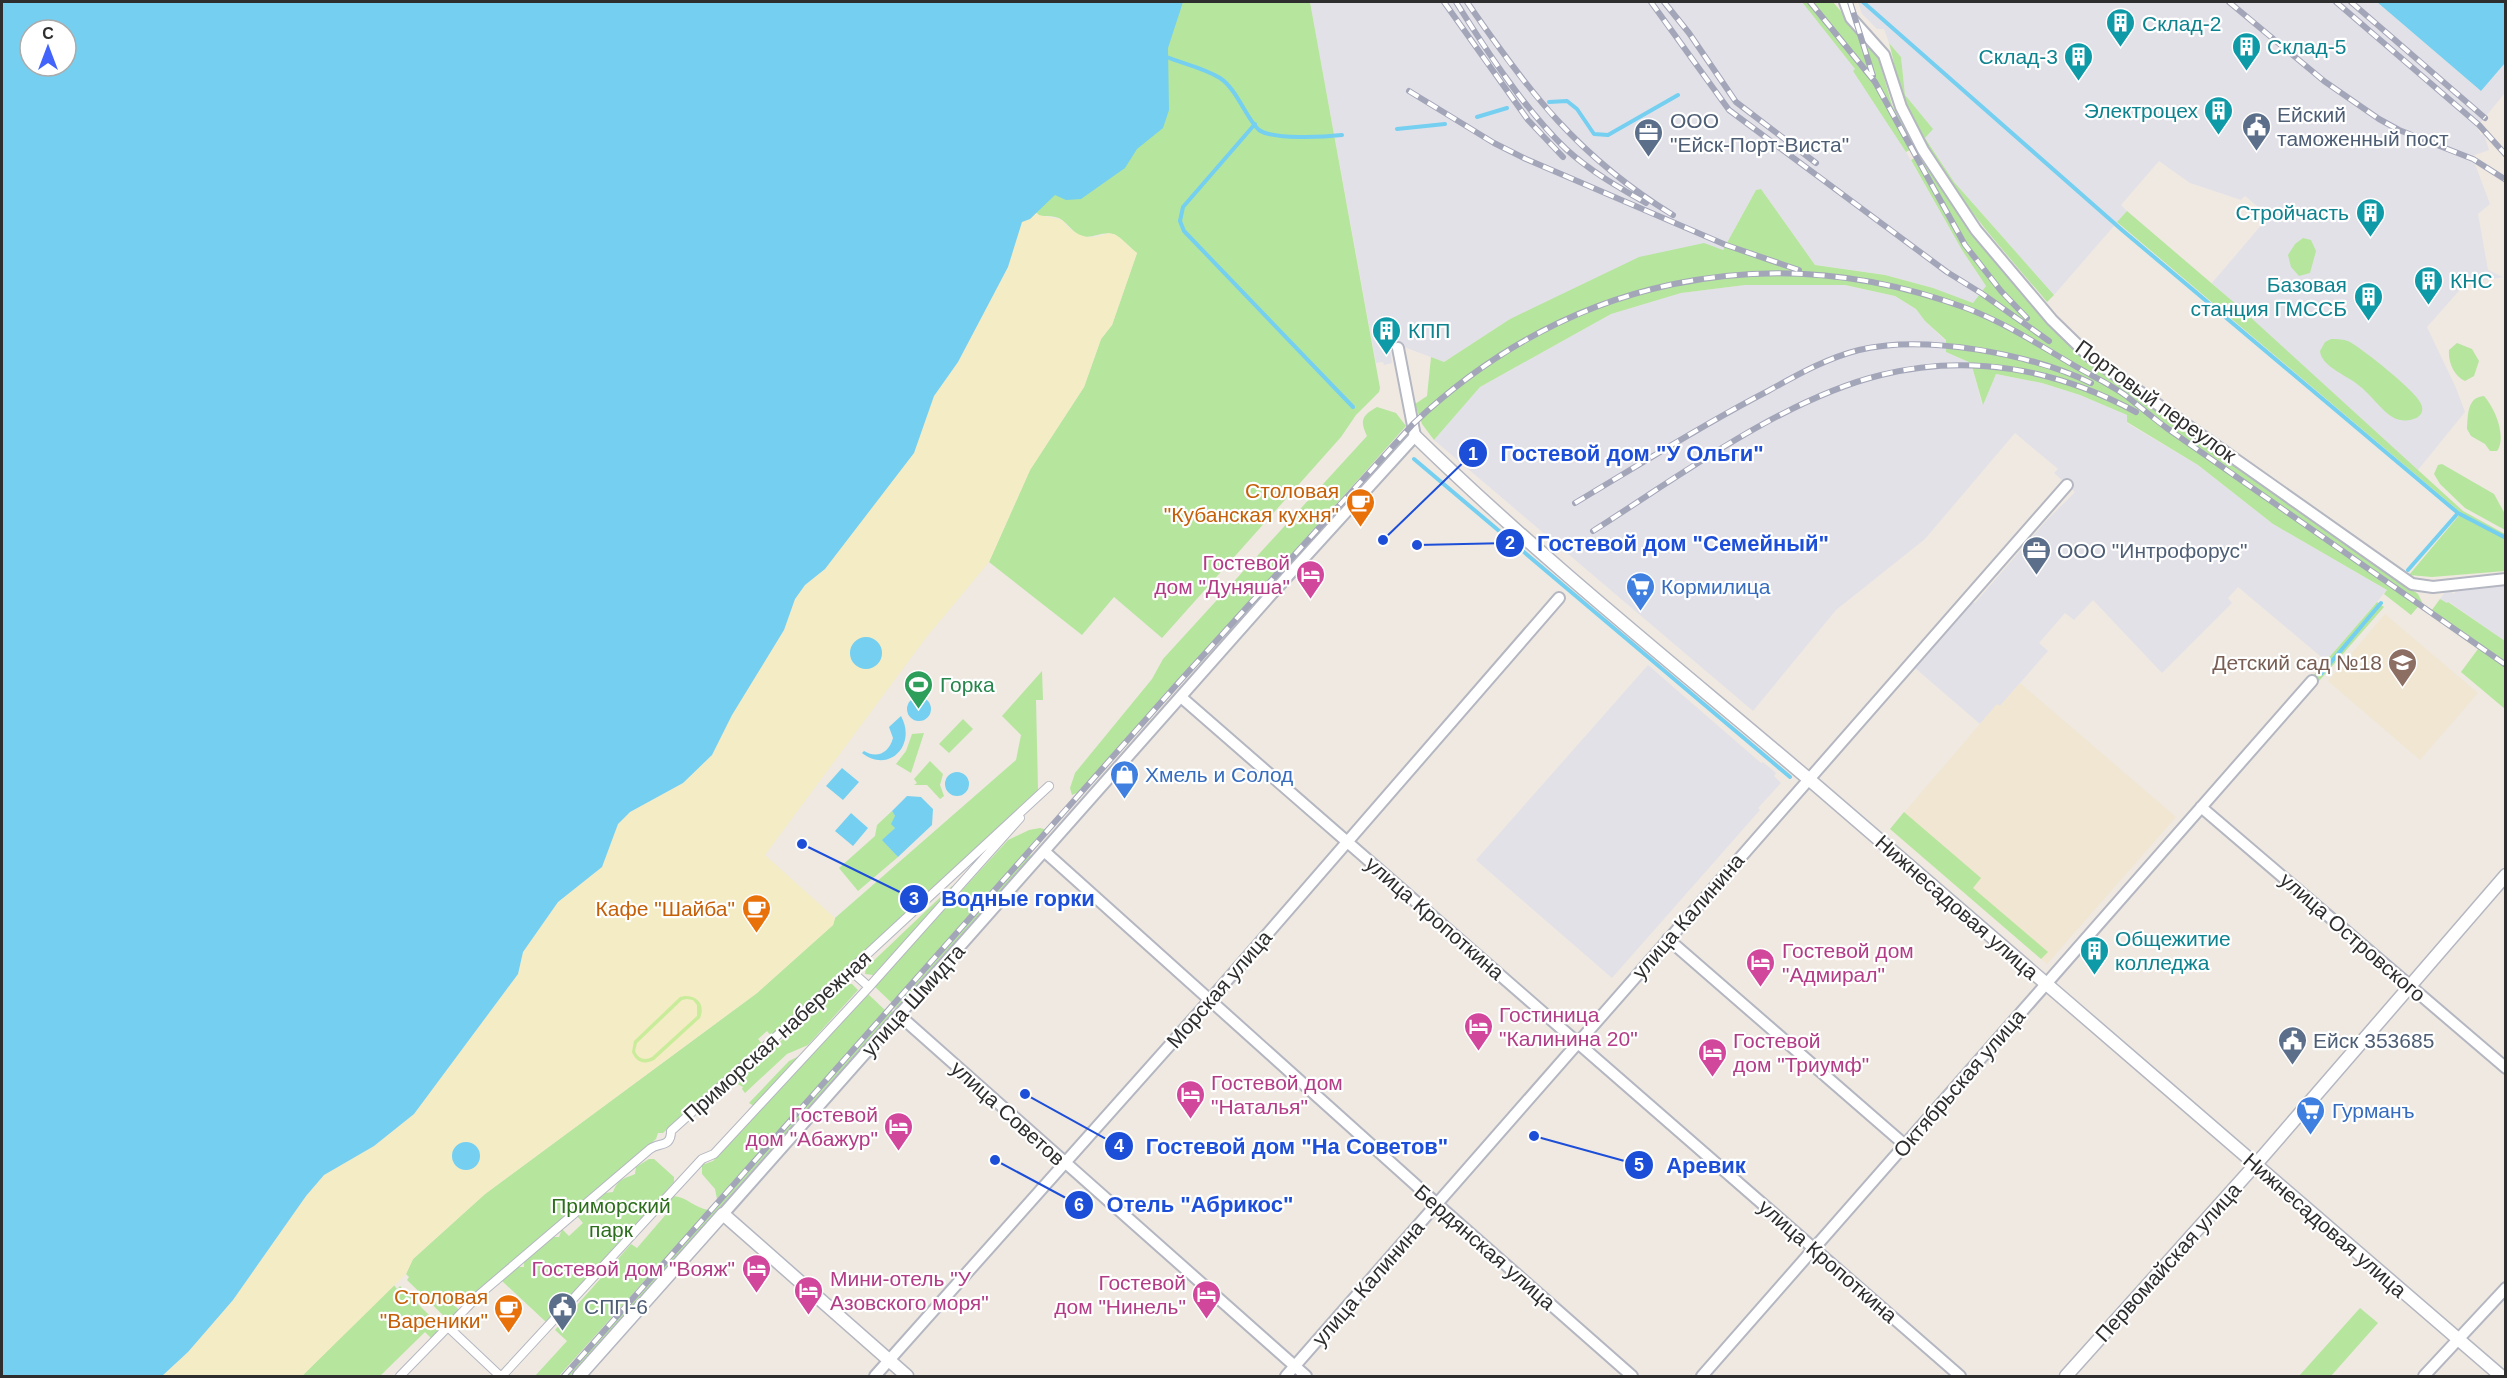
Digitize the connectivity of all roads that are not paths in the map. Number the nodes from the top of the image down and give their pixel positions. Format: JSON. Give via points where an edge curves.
{"nodes":[{"id":1,"x":1845,"y":2,"type":"edge"},
{"id":2,"x":1398,"y":348,"type":"dead end"},
{"id":3,"x":1415,"y":436,"type":"junction"},
{"id":4,"x":2067,"y":485,"type":"dead end"},
{"id":5,"x":2505,"y":579,"type":"edge"},
{"id":6,"x":1559,"y":598,"type":"dead end"},
{"id":7,"x":2312,"y":681,"type":"dead end"},
{"id":8,"x":1181,"y":697,"type":"junction"},
{"id":9,"x":1808,"y":779,"type":"junction"},
{"id":10,"x":2201,"y":807,"type":"junction"},
{"id":11,"x":1348,"y":842,"type":"junction"},
{"id":12,"x":1044,"y":851,"type":"junction"},
{"id":13,"x":2505,"y":875,"type":"edge"},
{"id":14,"x":1668,"y":939,"type":"junction"},
{"id":15,"x":850,"y":970,"type":"junction"},
{"id":16,"x":2046,"y":984,"type":"junction"},
{"id":17,"x":2410,"y":986,"type":"junction"},
{"id":18,"x":869,"y":987,"type":"junction"},
{"id":19,"x":1210,"y":1000,"type":"junction"},
{"id":20,"x":899,"y":1016,"type":"junction"},
{"id":21,"x":1577,"y":1043,"type":"junction"},
{"id":22,"x":2505,"y":1068,"type":"edge"},
{"id":23,"x":1905,"y":1145,"type":"junction"},
{"id":24,"x":1065,"y":1164,"type":"junction"},
{"id":25,"x":2255,"y":1164,"type":"junction"},
{"id":26,"x":1437,"y":1204,"type":"junction"},
{"id":27,"x":723,"y":1214,"type":"junction"},
{"id":28,"x":1814,"y":1249,"type":"junction"},
{"id":29,"x":2505,"y":1288,"type":"edge"},
{"id":30,"x":447,"y":1326,"type":"junction"},
{"id":31,"x":2458,"y":1339,"type":"junction"},
{"id":32,"x":889,"y":1361,"type":"junction"},
{"id":33,"x":1295,"y":1367,"type":"junction"},
{"id":34,"x":400,"y":1377,"type":"edge"},
{"id":35,"x":501,"y":1377,"type":"edge"},
{"id":36,"x":579,"y":1377,"type":"edge"},
{"id":37,"x":875,"y":1377,"type":"edge"},
{"id":38,"x":907,"y":1377,"type":"edge"},
{"id":39,"x":1287,"y":1377,"type":"edge"},
{"id":40,"x":1306,"y":1377,"type":"edge"},
{"id":41,"x":1632,"y":1377,"type":"edge"},
{"id":42,"x":1702,"y":1377,"type":"edge"},
{"id":43,"x":1960,"y":1377,"type":"edge"},
{"id":44,"x":2066,"y":1377,"type":"edge"},
{"id":45,"x":2424,"y":1377,"type":"edge"},
{"id":46,"x":2501,"y":1377,"type":"edge"}],
"edges":[{"from":1,"to":5,"type":"street","name":"Портовый переулок","via":[[1851,18],[1884,55],[1901,107],[1923,150],[1976,230],[2052,320],[2090,356],[2412,584],[2433,587]]},
{"from":2,"to":3,"type":"street"},
{"from":3,"to":8,"type":"street","name":"улица Шмидта"},
{"from":3,"to":9,"type":"street","name":"Нижнесадовая улица","via":[[1566,574]]},
{"from":4,"to":9,"type":"street","name":"улица Калинина"},
{"from":6,"to":11,"type":"street","name":"Морская улица"},
{"from":7,"to":10,"type":"street","name":"Октябрьская улица"},
{"from":8,"to":11,"type":"street","name":"улица Кропоткина"},
{"from":8,"to":12,"type":"street","name":"улица Шмидта"},
{"from":9,"to":14,"type":"street","name":"улица Калинина"},
{"from":9,"to":16,"type":"street","name":"Нижнесадовая улица"},
{"from":10,"to":16,"type":"street","name":"Октябрьская улица"},
{"from":10,"to":17,"type":"street","name":"улица Островского"},
{"from":11,"to":19,"type":"street","name":"Морская улица"},
{"from":11,"to":21,"type":"street","name":"улица Кропоткина"},
{"from":12,"to":19,"type":"street","name":"Бердянская улица"},
{"from":12,"to":20,"type":"street","name":"улица Шмидта"},
{"from":13,"to":17,"type":"street","name":"Первомайская улица"},
{"from":14,"to":21,"type":"street","name":"улица Калинина"},
{"from":14,"to":23,"type":"street"},
{"from":15,"to":18,"type":"street"},
{"from":15,"to":18,"type":"street","name":"Приморская набережная","via":[[1048,786]]},
{"from":15,"to":30,"type":"street","name":"Приморская набережная","via":[[671,1131],[667,1143],[654,1146]]},
{"from":16,"to":23,"type":"street","name":"Октябрьская улица"},
{"from":16,"to":25,"type":"street","name":"Нижнесадовая улица"},
{"from":17,"to":22,"type":"street","name":"улица Островского"},
{"from":17,"to":25,"type":"street","name":"Первомайская улица"},
{"from":18,"to":35,"type":"street","via":[[714,1154],[702,1159]]},
{"from":19,"to":24,"type":"street","name":"Морская улица"},
{"from":19,"to":26,"type":"street","name":"Бердянская улица"},
{"from":20,"to":24,"type":"street","name":"улица Советов"},
{"from":20,"to":27,"type":"street","name":"улица Шмидта"},
{"from":21,"to":26,"type":"street","name":"улица Калинина"},
{"from":21,"to":28,"type":"street","name":"улица Кропоткина"},
{"from":23,"to":28,"type":"street","name":"Октябрьская улица"},
{"from":24,"to":32,"type":"street","name":"Морская улица"},
{"from":24,"to":33,"type":"street","name":"улица Советов"},
{"from":25,"to":31,"type":"street","name":"Нижнесадовая улица"},
{"from":25,"to":44,"type":"street","name":"Первомайская улица"},
{"from":26,"to":33,"type":"street","name":"улица Калинина"},
{"from":26,"to":41,"type":"street","name":"Бердянская улица"},
{"from":27,"to":32,"type":"street"},
{"from":27,"to":36,"type":"street","name":"улица Шмидта"},
{"from":28,"to":42,"type":"street","name":"Октябрьская улица"},
{"from":28,"to":43,"type":"street","name":"улица Кропоткина"},
{"from":29,"to":31,"type":"street"},
{"from":30,"to":34,"type":"street","name":"Приморская набережная"},
{"from":30,"to":35,"type":"street"},
{"from":31,"to":45,"type":"street"},
{"from":31,"to":46,"type":"street","name":"Нижнесадовая улица"},
{"from":32,"to":37,"type":"street","name":"Морская улица"},
{"from":32,"to":38,"type":"street"},
{"from":33,"to":39,"type":"street","name":"улица Калинина"},
{"from":33,"to":40,"type":"street","name":"улица Советов"}]}
